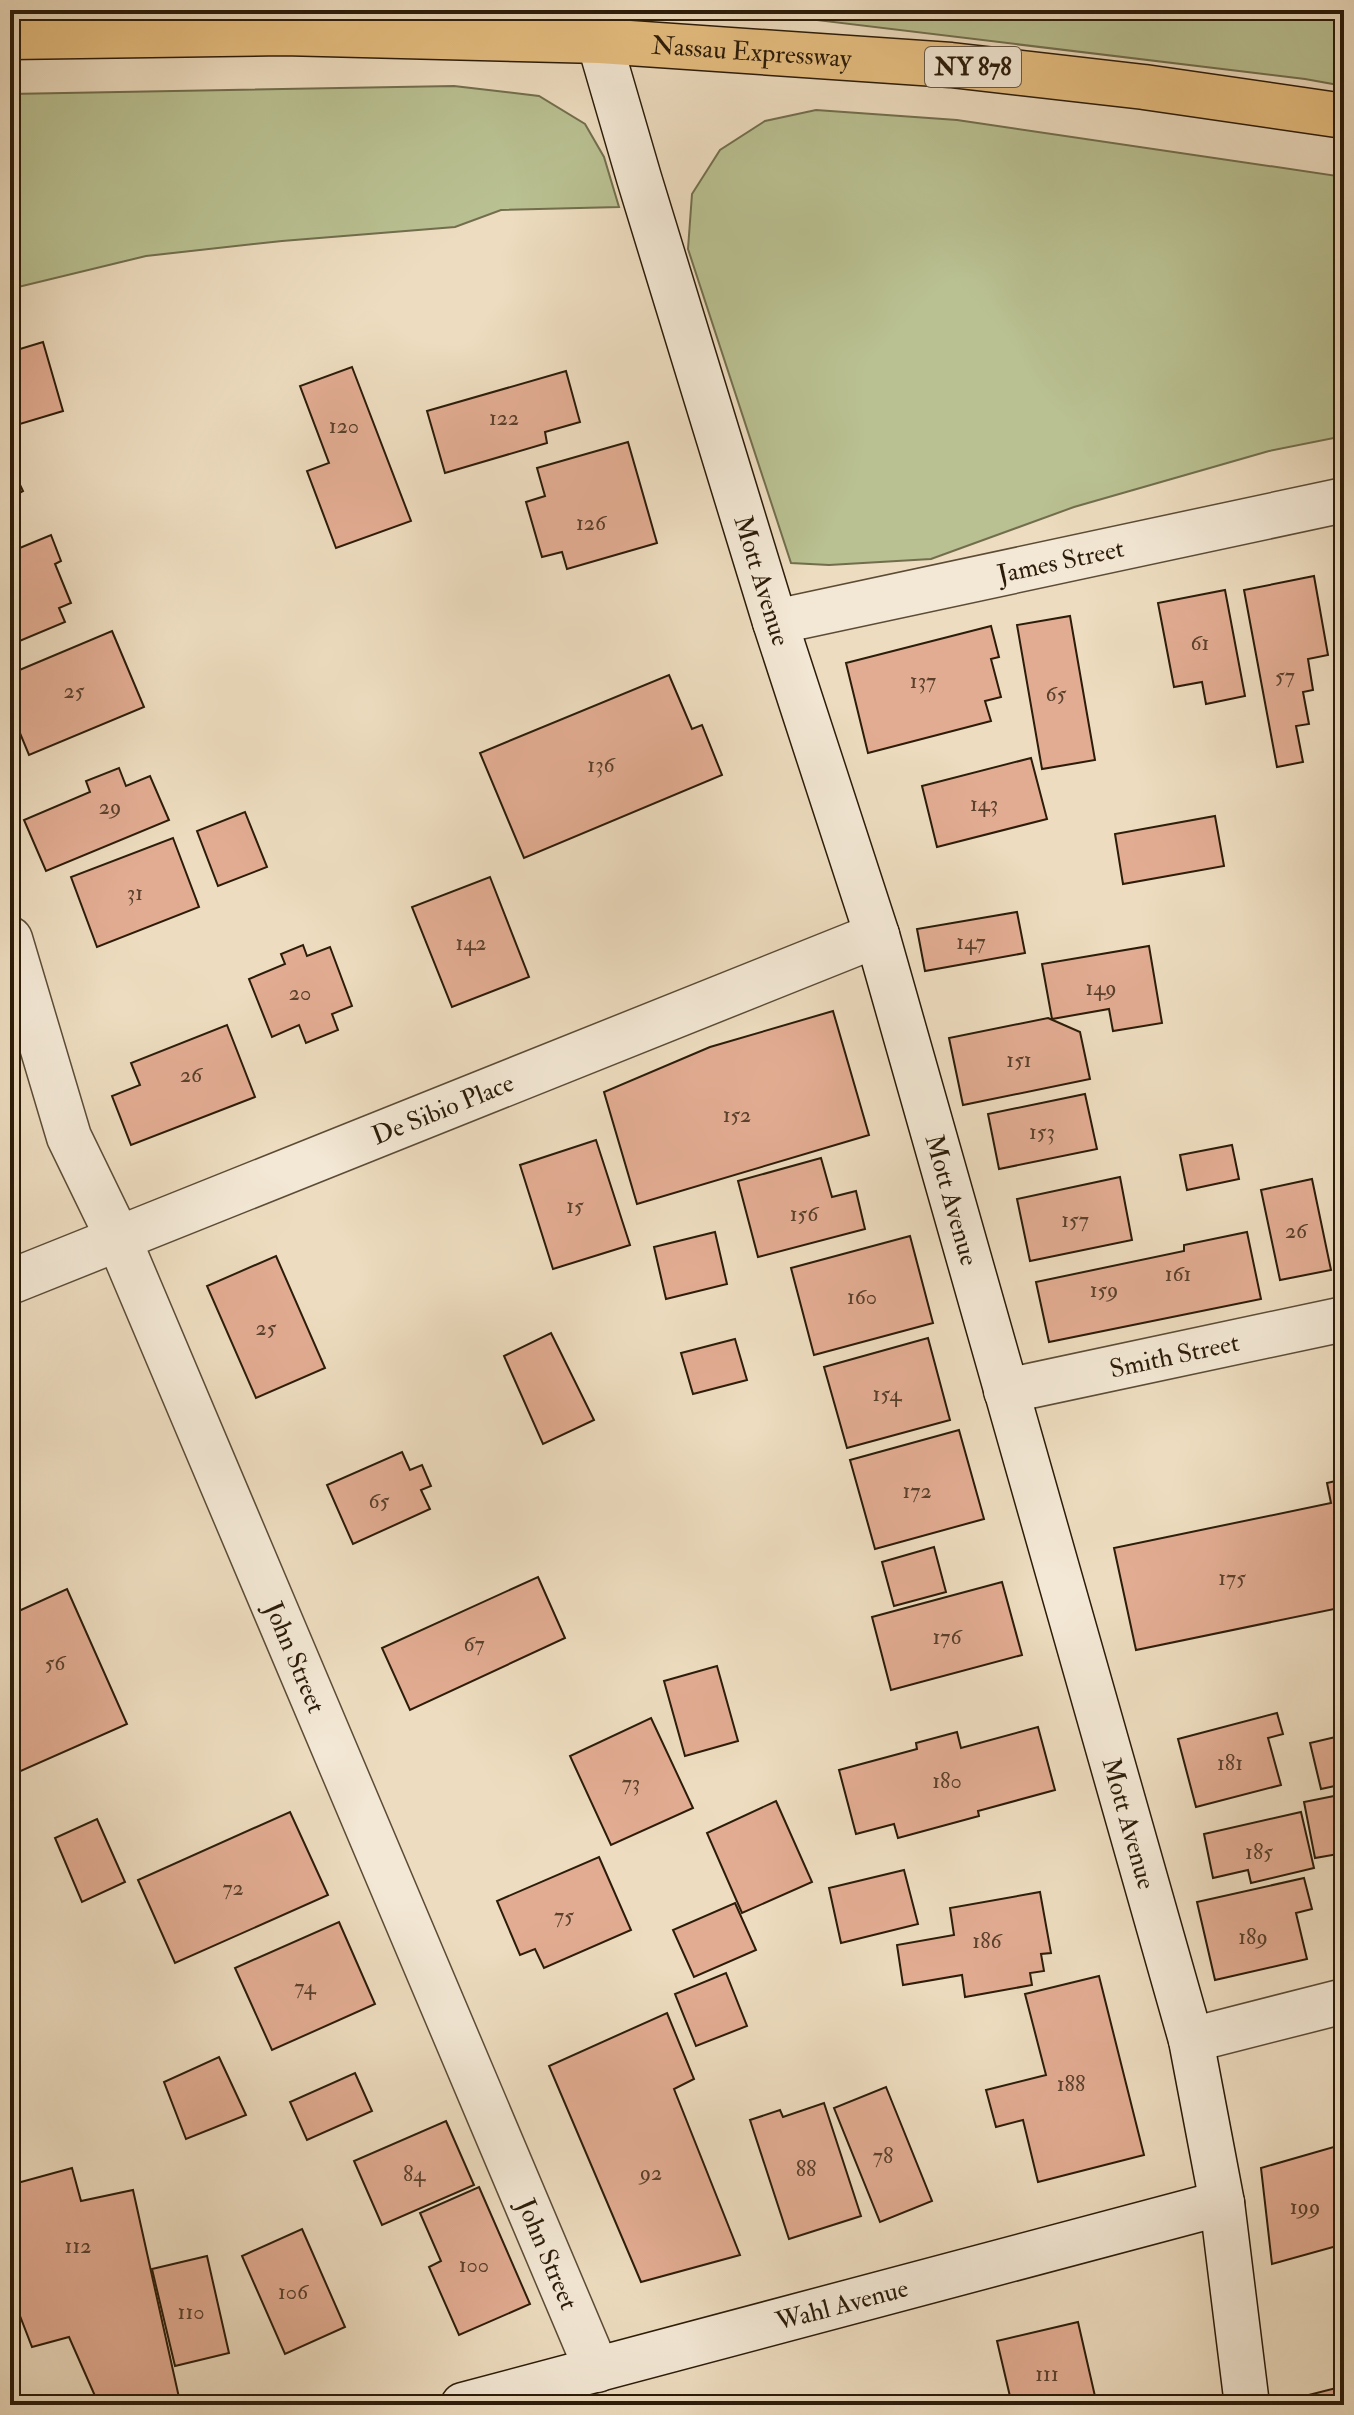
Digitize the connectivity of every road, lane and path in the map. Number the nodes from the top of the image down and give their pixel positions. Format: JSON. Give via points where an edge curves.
{"nodes":[{"id":1,"x":595,"y":26,"type":"edge"},
{"id":2,"x":10,"y":37,"type":"edge"},
{"id":3,"x":1344,"y":116,"type":"edge"},
{"id":4,"x":1344,"y":500,"type":"edge"},
{"id":5,"x":775,"y":622,"type":"junction"},
{"id":6,"x":877,"y":935,"type":"junction"},
{"id":7,"x":10,"y":939,"type":"edge"},
{"id":8,"x":119,"y":1240,"type":"junction"},
{"id":9,"x":10,"y":1282,"type":"edge"},
{"id":10,"x":1344,"y":1319,"type":"edge"},
{"id":11,"x":1006,"y":1391,"type":"junction"},
{"id":12,"x":1344,"y":2001,"type":"edge"},
{"id":13,"x":1191,"y":2040,"type":"junction"},
{"id":14,"x":1222,"y":2203,"type":"junction"},
{"id":15,"x":597,"y":2370,"type":"junction"},
{"id":16,"x":463,"y":2405,"type":"edge"},
{"id":17,"x":1247,"y":2405,"type":"edge"}],
"edges":[{"from":1,"to":2,"type":"highway","name":"Nassau Expressway","number":"NY 878"},
{"from":1,"to":3,"type":"highway","name":"Nassau Expressway","number":"NY 878","via":[[1144,87]]},
{"from":1,"to":5,"type":"street","name":"Mott Avenue"},
{"from":4,"to":5,"type":"street","name":"James Street"},
{"from":5,"to":6,"type":"street","name":"Mott Avenue"},
{"from":6,"to":8,"type":"street","name":"De Sibio Place"},
{"from":6,"to":11,"type":"street","name":"Mott Avenue"},
{"from":7,"to":8,"type":"street","name":"John Street","via":[[69,1137]]},
{"from":8,"to":9,"type":"street","name":"De Sibio Place"},
{"from":8,"to":15,"type":"street","name":"John Street"},
{"from":10,"to":11,"type":"street","name":"Smith Street"},
{"from":11,"to":13,"type":"street","name":"Mott Avenue"},
{"from":12,"to":13,"type":"street"},
{"from":13,"to":14,"type":"street","name":"Mott Avenue"},
{"from":14,"to":15,"type":"street","name":"Wahl Avenue"},
{"from":14,"to":17,"type":"street","name":"Mott Avenue"},
{"from":15,"to":16,"type":"street","name":"Wahl Avenue"}]}
